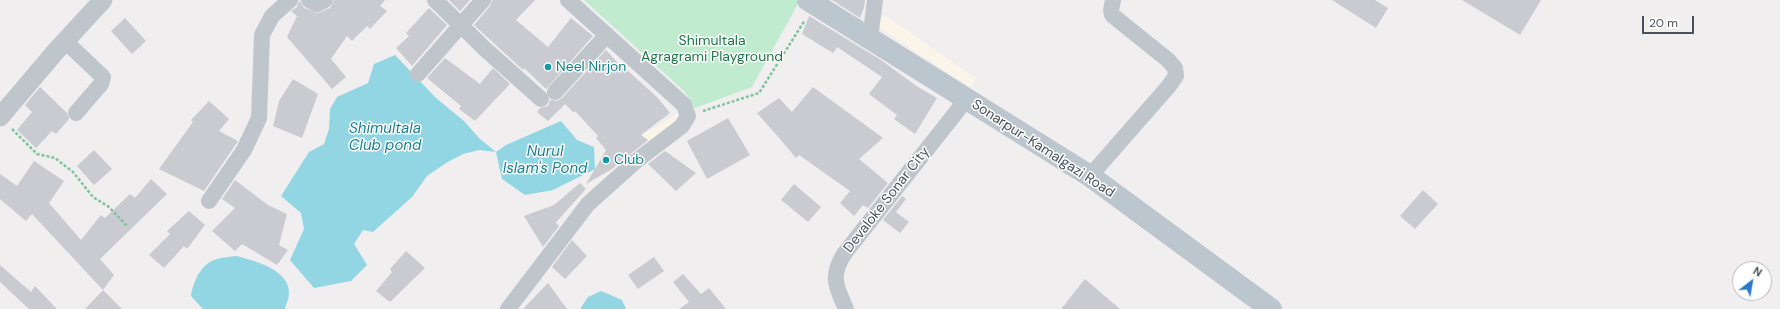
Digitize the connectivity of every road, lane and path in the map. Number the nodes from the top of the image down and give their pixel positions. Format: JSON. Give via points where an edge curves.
{"nodes":[{"id":1,"x":103,"y":0,"type":"edge"},
{"id":2,"x":290,"y":0,"type":"edge"},
{"id":3,"x":309,"y":0,"type":"edge"},
{"id":4,"x":325,"y":0,"type":"edge"},
{"id":5,"x":435,"y":0,"type":"edge"},
{"id":6,"x":483,"y":0,"type":"edge"},
{"id":7,"x":568,"y":0,"type":"edge"},
{"id":8,"x":875,"y":0,"type":"edge"},
{"id":9,"x":1113,"y":0,"type":"edge"},
{"id":10,"x":811,"y":2,"type":"edge"},
{"id":11,"x":461,"y":25,"type":"junction"},
{"id":12,"x":607,"y":35,"type":"junction"},
{"id":13,"x":870,"y":39,"type":"junction"},
{"id":14,"x":65,"y":41,"type":"junction"},
{"id":15,"x":418,"y":74,"type":"dead end"},
{"id":16,"x":964,"y":98,"type":"junction"},
{"id":17,"x":76,"y":113,"type":"dead end"},
{"id":18,"x":688,"y":116,"type":"junction"},
{"id":19,"x":0,"y":117,"type":"edge"},
{"id":20,"x":1090,"y":176,"type":"junction"},
{"id":21,"x":209,"y":201,"type":"dead end"},
{"id":22,"x":128,"y":227,"type":"dead end"},
{"id":23,"x":508,"y":309,"type":"edge"},
{"id":24,"x":846,"y":309,"type":"edge"},
{"id":25,"x":1271,"y":309,"type":"edge"}],
"edges":[{"from":1,"to":14,"type":"street"},
{"from":2,"to":21,"type":"street","via":[[272,16],[262,35],[259,118],[244,150]]},
{"from":3,"to":4,"type":"street","via":[[318,4]]},
{"from":5,"to":11,"type":"street"},
{"from":6,"to":11,"type":"street"},
{"from":7,"to":12,"type":"street"},
{"from":8,"to":13,"type":"street"},
{"from":9,"to":20,"type":"street","via":[[1112,15],[1168,60],[1175,68],[1176,76]]},
{"from":10,"to":13,"type":"main road","name":"Sonarpur-Kamalgazi Road"},
{"from":10,"to":18,"type":"path","via":[[759,93]]},
{"from":11,"to":12,"type":"street","via":[[548,95]]},
{"from":11,"to":15,"type":"street"},
{"from":12,"to":18,"type":"street","via":[[684,105]]},
{"from":13,"to":16,"type":"main road","name":"Sonarpur-Kamalgazi Road"},
{"from":14,"to":17,"type":"street","via":[[102,77],[102,84]]},
{"from":14,"to":19,"type":"street"},
{"from":16,"to":20,"type":"main road","name":"Sonarpur-Kamalgazi Road"},
{"from":16,"to":24,"type":"street","name":"Devaloke Sonar City","via":[[958,110],[837,266],[836,285]]},
{"from":18,"to":23,"type":"street","via":[[682,126],[636,161],[588,204]]},
{"from":19,"to":22,"type":"path","via":[[37,154],[56,158],[73,172],[93,197],[109,207]]},
{"from":20,"to":25,"type":"main road","name":"Sonarpur-Kamalgazi Road"}]}
